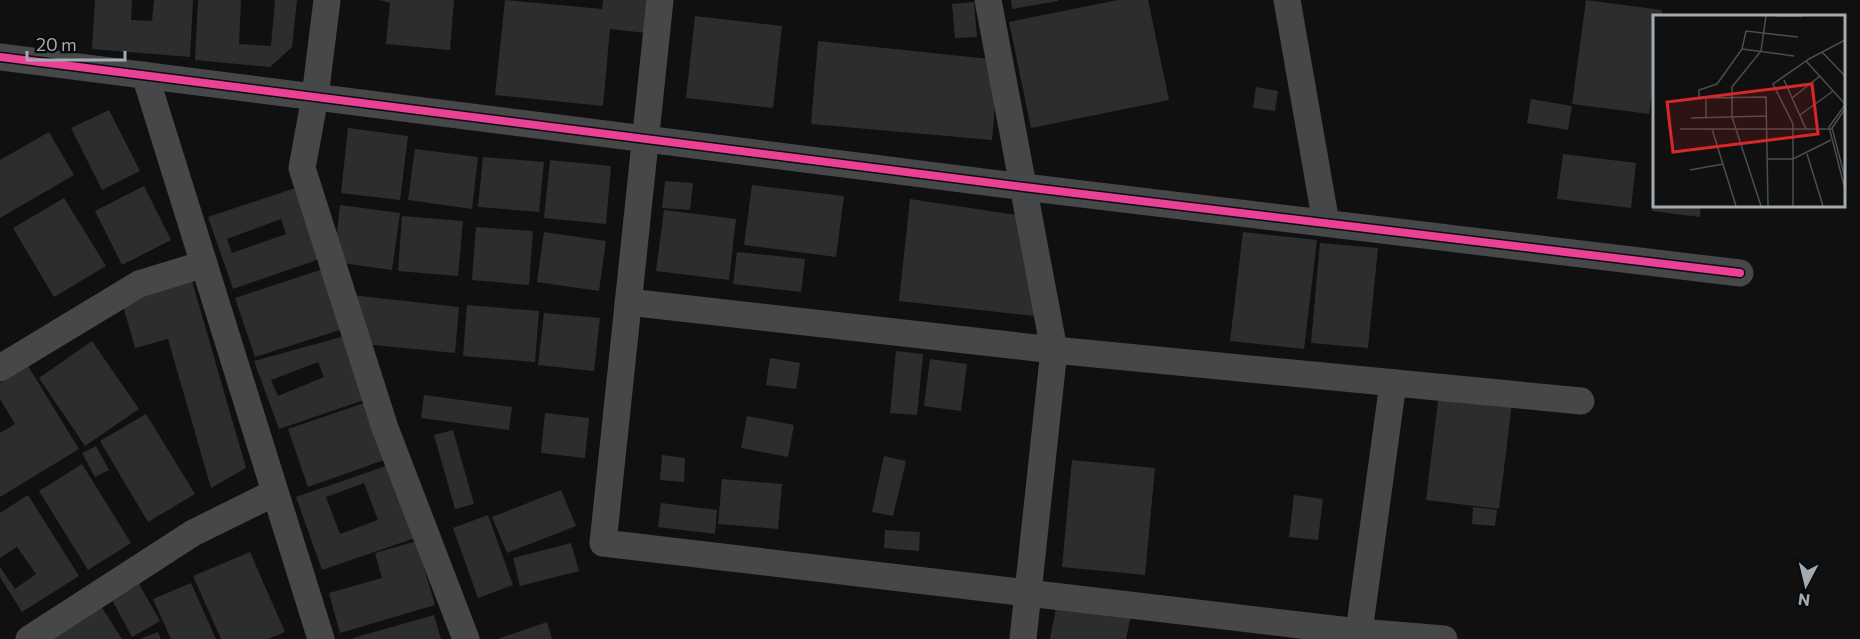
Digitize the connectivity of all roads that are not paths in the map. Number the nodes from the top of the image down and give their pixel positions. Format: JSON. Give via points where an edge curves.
{"nodes":[{"id":1,"x":327,"y":0,"type":"edge"},
{"id":2,"x":660,"y":0,"type":"edge"},
{"id":3,"x":988,"y":0,"type":"edge"},
{"id":4,"x":1287,"y":0,"type":"edge"},
{"id":5,"x":0,"y":57,"type":"edge"},
{"id":6,"x":145,"y":75,"type":"junction"},
{"id":7,"x":315,"y":97,"type":"junction"},
{"id":8,"x":646,"y":139,"type":"junction"},
{"id":9,"x":1024,"y":187,"type":"junction"},
{"id":10,"x":1326,"y":223,"type":"junction"},
{"id":11,"x":204,"y":264,"type":"junction"},
{"id":12,"x":1740,"y":273,"type":"dead end"},
{"id":13,"x":628,"y":302,"type":"junction"},
{"id":14,"x":1054,"y":350,"type":"junction"},
{"id":15,"x":0,"y":368,"type":"edge"},
{"id":16,"x":1392,"y":383,"type":"junction"},
{"id":17,"x":1581,"y":401,"type":"dead end"},
{"id":18,"x":274,"y":493,"type":"junction"},
{"id":19,"x":1028,"y":593,"type":"junction"},
{"id":20,"x":1359,"y":632,"type":"junction"},
{"id":21,"x":29,"y":639,"type":"edge"},
{"id":22,"x":321,"y":639,"type":"edge"},
{"id":23,"x":466,"y":639,"type":"edge"},
{"id":24,"x":1023,"y":639,"type":"edge"},
{"id":25,"x":1444,"y":639,"type":"edge"}],
"edges":[{"from":1,"to":7,"type":"street"},
{"from":2,"to":8,"type":"street"},
{"from":3,"to":9,"type":"street"},
{"from":4,"to":10,"type":"street"},
{"from":5,"to":6,"type":"street"},
{"from":6,"to":7,"type":"street"},
{"from":6,"to":11,"type":"street"},
{"from":7,"to":8,"type":"street"},
{"from":7,"to":23,"type":"street","via":[[302,168],[385,429]]},
{"from":8,"to":9,"type":"street"},
{"from":8,"to":13,"type":"street"},
{"from":9,"to":10,"type":"street"},
{"from":9,"to":14,"type":"street"},
{"from":10,"to":12,"type":"street"},
{"from":11,"to":15,"type":"street","via":[[139,284]]},
{"from":11,"to":18,"type":"street"},
{"from":13,"to":14,"type":"street"},
{"from":13,"to":19,"type":"street","via":[[603,543]]},
{"from":14,"to":16,"type":"street"},
{"from":14,"to":19,"type":"street"},
{"from":16,"to":17,"type":"street"},
{"from":16,"to":20,"type":"street"},
{"from":18,"to":21,"type":"street","via":[[193,533]]},
{"from":18,"to":22,"type":"street"},
{"from":19,"to":20,"type":"street"},
{"from":19,"to":24,"type":"street"},
{"from":20,"to":25,"type":"street"}]}
